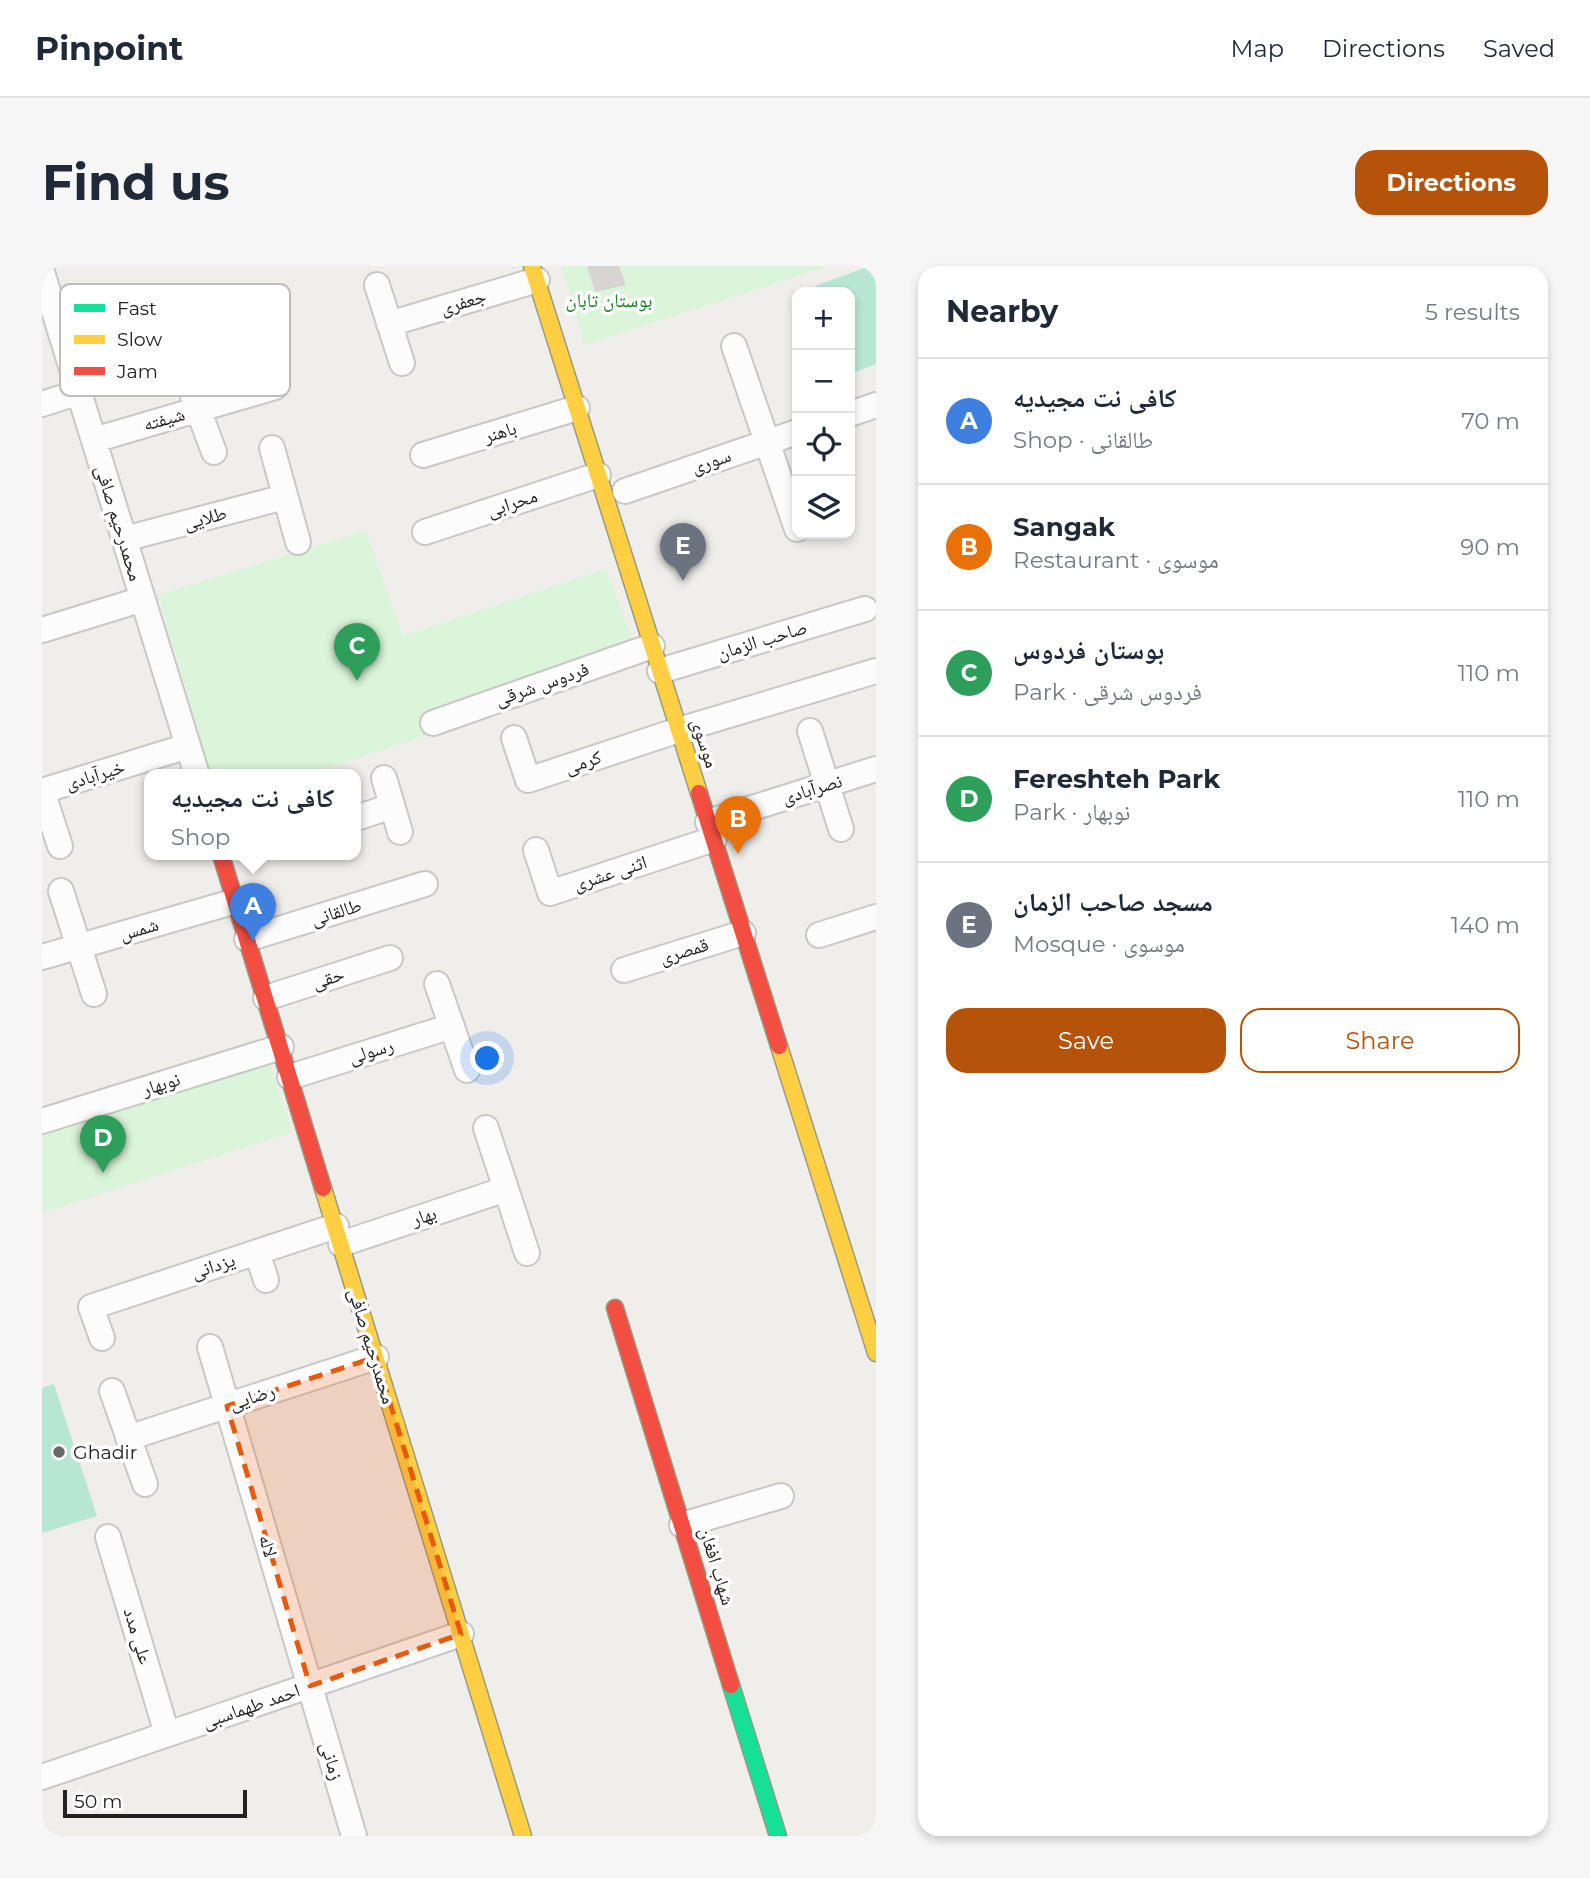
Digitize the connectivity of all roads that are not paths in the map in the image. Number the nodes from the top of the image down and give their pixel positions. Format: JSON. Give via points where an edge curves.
{"nodes":[{"id":1,"x":42,"y":272,"type":"edge"},
{"id":2,"x":535,"y":273,"type":"edge"},
{"id":3,"x":377,"y":285,"type":"dead end"},
{"id":4,"x":49,"y":322,"type":"edge"},
{"id":5,"x":389,"y":324,"type":"junction"},
{"id":6,"x":734,"y":346,"type":"dead end"},
{"id":7,"x":60,"y":348,"type":"edge"},
{"id":8,"x":402,"y":363,"type":"dead end"},
{"id":9,"x":67,"y":396,"type":"edge"},
{"id":10,"x":80,"y":396,"type":"edge"},
{"id":11,"x":193,"y":396,"type":"edge"},
{"id":12,"x":244,"y":396,"type":"edge"},
{"id":13,"x":42,"y":404,"type":"edge"},
{"id":14,"x":876,"y":405,"type":"edge"},
{"id":15,"x":577,"y":408,"type":"junction"},
{"id":16,"x":198,"y":409,"type":"junction"},
{"id":17,"x":853,"y":413,"type":"edge"},
{"id":18,"x":792,"y":434,"type":"edge"},
{"id":19,"x":94,"y":440,"type":"junction"},
{"id":20,"x":767,"y":442,"type":"junction"},
{"id":21,"x":272,"y":448,"type":"dead end"},
{"id":22,"x":214,"y":452,"type":"dead end"},
{"id":23,"x":423,"y":455,"type":"dead end"},
{"id":24,"x":598,"y":475,"type":"junction"},
{"id":25,"x":625,"y":491,"type":"dead end"},
{"id":26,"x":285,"y":497,"type":"junction"},
{"id":27,"x":792,"y":513,"type":"edge"},
{"id":28,"x":425,"y":532,"type":"dead end"},
{"id":29,"x":124,"y":539,"type":"junction"},
{"id":30,"x":298,"y":542,"type":"dead end"},
{"id":31,"x":143,"y":599,"type":"junction"},
{"id":32,"x":864,"y":609,"type":"dead end"},
{"id":33,"x":42,"y":629,"type":"edge"},
{"id":34,"x":652,"y":646,"type":"junction"},
{"id":35,"x":660,"y":671,"type":"junction"},
{"id":36,"x":876,"y":671,"type":"edge"},
{"id":37,"x":433,"y":723,"type":"dead end"},
{"id":38,"x":679,"y":730,"type":"junction"},
{"id":39,"x":810,"y":731,"type":"dead end"},
{"id":40,"x":514,"y":738,"type":"dead end"},
{"id":41,"x":188,"y":746,"type":"junction"},
{"id":42,"x":195,"y":769,"type":"edge"},
{"id":43,"x":876,"y":769,"type":"edge"},
{"id":44,"x":384,"y":778,"type":"dead end"},
{"id":45,"x":827,"y":784,"type":"junction"},
{"id":46,"x":42,"y":791,"type":"edge"},
{"id":47,"x":392,"y":806,"type":"junction"},
{"id":48,"x":361,"y":816,"type":"edge"},
{"id":49,"x":841,"y":829,"type":"dead end"},
{"id":50,"x":711,"y":831,"type":"junction"},
{"id":51,"x":400,"y":832,"type":"dead end"},
{"id":52,"x":60,"y":846,"type":"dead end"},
{"id":53,"x":536,"y":850,"type":"dead end"},
{"id":54,"x":230,"y":860,"type":"edge"},
{"id":55,"x":425,"y":884,"type":"dead end"},
{"id":56,"x":61,"y":891,"type":"dead end"},
{"id":57,"x":236,"y":901,"type":"junction"},
{"id":58,"x":876,"y":917,"type":"edge"},
{"id":59,"x":743,"y":933,"type":"junction"},
{"id":60,"x":819,"y":935,"type":"dead end"},
{"id":61,"x":247,"y":939,"type":"junction"},
{"id":62,"x":78,"y":947,"type":"junction"},
{"id":63,"x":42,"y":957,"type":"edge"},
{"id":64,"x":390,"y":958,"type":"dead end"},
{"id":65,"x":624,"y":970,"type":"dead end"},
{"id":66,"x":437,"y":984,"type":"dead end"},
{"id":67,"x":94,"y":994,"type":"dead end"},
{"id":68,"x":266,"y":998,"type":"junction"},
{"id":69,"x":452,"y":1026,"type":"junction"},
{"id":70,"x":281,"y":1047,"type":"junction"},
{"id":71,"x":467,"y":1070,"type":"dead end"},
{"id":72,"x":290,"y":1077,"type":"junction"},
{"id":73,"x":42,"y":1121,"type":"edge"},
{"id":74,"x":486,"y":1128,"type":"dead end"},
{"id":75,"x":506,"y":1189,"type":"junction"},
{"id":76,"x":338,"y":1235,"type":"junction"},
{"id":77,"x":257,"y":1252,"type":"junction"},
{"id":78,"x":527,"y":1253,"type":"dead end"},
{"id":79,"x":266,"y":1280,"type":"dead end"},
{"id":80,"x":615,"y":1308,"type":"dead end"},
{"id":81,"x":102,"y":1338,"type":"dead end"},
{"id":82,"x":210,"y":1347,"type":"dead end"},
{"id":83,"x":876,"y":1353,"type":"edge"},
{"id":84,"x":376,"y":1357,"type":"junction"},
{"id":85,"x":112,"y":1391,"type":"dead end"},
{"id":86,"x":227,"y":1405,"type":"junction"},
{"id":87,"x":128,"y":1438,"type":"junction"},
{"id":88,"x":145,"y":1484,"type":"dead end"},
{"id":89,"x":781,"y":1496,"type":"dead end"},
{"id":90,"x":682,"y":1525,"type":"junction"},
{"id":91,"x":108,"y":1537,"type":"dead end"},
{"id":92,"x":461,"y":1634,"type":"junction"},
{"id":93,"x":310,"y":1686,"type":"junction"},
{"id":94,"x":167,"y":1734,"type":"junction"},
{"id":95,"x":42,"y":1777,"type":"edge"},
{"id":96,"x":354,"y":1836,"type":"edge"},
{"id":97,"x":523,"y":1836,"type":"edge"},
{"id":98,"x":778,"y":1836,"type":"edge"}],
"edges":[{"from":1,"to":4,"type":"street","name":"محمدرحیم صافی"},
{"from":2,"to":5,"type":"street","name":"جعفری"},
{"from":2,"to":15,"type":"street","name":"موسوی"},
{"from":3,"to":5,"type":"street"},
{"from":4,"to":7,"type":"street","name":"محمدرحیم صافی"},
{"from":5,"to":8,"type":"street"},
{"from":6,"to":20,"type":"street"},
{"from":9,"to":13,"type":"street"},
{"from":10,"to":19,"type":"street","name":"محمدرحیم صافی"},
{"from":11,"to":16,"type":"street"},
{"from":12,"to":16,"type":"street","name":"شیفته"},
{"from":14,"to":17,"type":"street"},
{"from":15,"to":23,"type":"street","name":"باهنر"},
{"from":15,"to":24,"type":"street","name":"موسوی"},
{"from":16,"to":19,"type":"street","name":"شیفته"},
{"from":16,"to":22,"type":"street"},
{"from":18,"to":20,"type":"street","name":"سوری"},
{"from":19,"to":29,"type":"street","name":"محمدرحیم صافی"},
{"from":20,"to":25,"type":"street","name":"سوری"},
{"from":20,"to":27,"type":"street"},
{"from":21,"to":26,"type":"street"},
{"from":24,"to":28,"type":"street","name":"محرابی"},
{"from":24,"to":34,"type":"street","name":"موسوی"},
{"from":26,"to":29,"type":"street","name":"طلایی"},
{"from":26,"to":30,"type":"street"},
{"from":29,"to":31,"type":"street","name":"محمدرحیم صافی"},
{"from":31,"to":33,"type":"street"},
{"from":31,"to":41,"type":"street","name":"محمدرحیم صافی"},
{"from":32,"to":35,"type":"street","name":"صاحب الزمان"},
{"from":34,"to":35,"type":"street","name":"موسوی"},
{"from":34,"to":37,"type":"street","name":"فردوس شرقی"},
{"from":35,"to":38,"type":"street","name":"موسوی"},
{"from":36,"to":38,"type":"street"},
{"from":38,"to":40,"type":"street","name":"کرمی","via":[[528,780]]},
{"from":38,"to":50,"type":"street","name":"موسوی"},
{"from":39,"to":45,"type":"street"},
{"from":41,"to":42,"type":"street","name":"محمدرحیم صافی"},
{"from":41,"to":46,"type":"street","name":"خیرآبادی"},
{"from":43,"to":45,"type":"street","name":"نصرآبادی"},
{"from":44,"to":47,"type":"street"},
{"from":45,"to":49,"type":"street"},
{"from":45,"to":50,"type":"street","name":"نصرآبادی"},
{"from":46,"to":52,"type":"street"},
{"from":47,"to":48,"type":"street"},
{"from":47,"to":51,"type":"street"},
{"from":50,"to":53,"type":"street","name":"اثنی عشری","via":[[550,893]]},
{"from":50,"to":59,"type":"street","name":"موسوی"},
{"from":54,"to":57,"type":"street","name":"محمدرحیم صافی"},
{"from":55,"to":61,"type":"street","name":"طالقانی"},
{"from":56,"to":62,"type":"street"},
{"from":57,"to":61,"type":"street","name":"محمدرحیم صافی"},
{"from":57,"to":62,"type":"street","name":"شمس"},
{"from":58,"to":60,"type":"street"},
{"from":59,"to":65,"type":"street","name":"قمصری"},
{"from":59,"to":83,"type":"street","name":"موسوی"},
{"from":61,"to":68,"type":"street","name":"محمدرحیم صافی"},
{"from":62,"to":63,"type":"street","name":"شمس"},
{"from":62,"to":67,"type":"street"},
{"from":64,"to":68,"type":"street","name":"حقی"},
{"from":66,"to":69,"type":"street"},
{"from":68,"to":70,"type":"street","name":"محمدرحیم صافی"},
{"from":69,"to":71,"type":"street"},
{"from":69,"to":72,"type":"street","name":"رسولی"},
{"from":70,"to":72,"type":"street","name":"محمدرحیم صافی"},
{"from":70,"to":73,"type":"street","name":"نوبهار"},
{"from":72,"to":76,"type":"street","name":"محمدرحیم صافی"},
{"from":74,"to":75,"type":"street"},
{"from":75,"to":76,"type":"street","name":"بهار"},
{"from":75,"to":78,"type":"street"},
{"from":76,"to":77,"type":"street","name":"یزدانی"},
{"from":76,"to":84,"type":"street","name":"محمدرحیم صافی"},
{"from":77,"to":79,"type":"street"},
{"from":77,"to":81,"type":"street","name":"یزدانی","via":[[199,1282],[91,1307]]},
{"from":80,"to":90,"type":"street","name":"شهاب افغان"},
{"from":82,"to":86,"type":"street","name":"لاله"},
{"from":84,"to":86,"type":"street","name":"رضایی"},
{"from":84,"to":92,"type":"street","name":"محمدرحیم صافی"},
{"from":85,"to":87,"type":"street"},
{"from":86,"to":87,"type":"street","name":"رضایی"},
{"from":86,"to":93,"type":"street","name":"لاله"},
{"from":87,"to":88,"type":"street"},
{"from":89,"to":90,"type":"street"},
{"from":90,"to":98,"type":"street","name":"شهاب افغان"},
{"from":91,"to":94,"type":"street","name":"علی مدد"},
{"from":92,"to":93,"type":"street","name":"احمد طهماسبی"},
{"from":92,"to":97,"type":"street","name":"محمدرحیم صافی"},
{"from":93,"to":94,"type":"street","name":"احمد طهماسبی"},
{"from":93,"to":96,"type":"street","name":"زمانی"},
{"from":94,"to":95,"type":"street","name":"احمد طهماسبی"}]}
